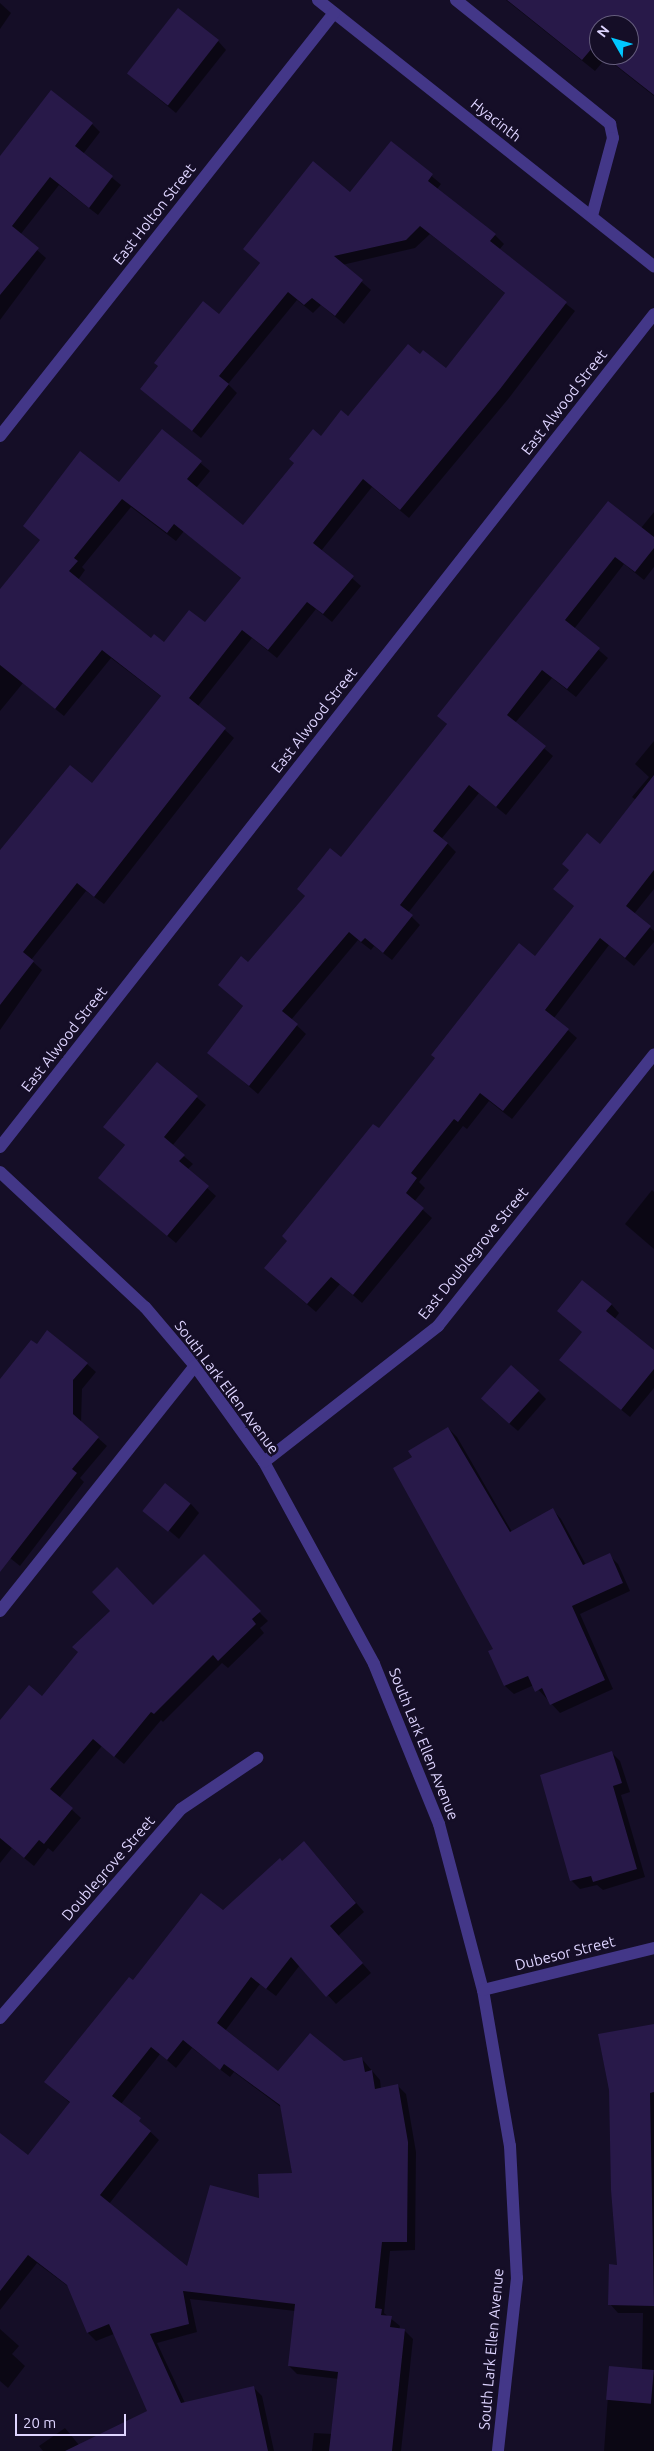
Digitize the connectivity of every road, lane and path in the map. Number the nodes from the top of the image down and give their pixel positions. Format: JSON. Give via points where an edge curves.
{"nodes":[{"id":1,"x":318,"y":0,"type":"edge"},
{"id":2,"x":456,"y":0,"type":"edge"},
{"id":3,"x":334,"y":13,"type":"junction"},
{"id":4,"x":592,"y":216,"type":"junction"},
{"id":5,"x":654,"y":266,"type":"edge"},
{"id":6,"x":654,"y":314,"type":"edge"},
{"id":7,"x":0,"y":436,"type":"edge"},
{"id":8,"x":654,"y":1054,"type":"edge"},
{"id":9,"x":0,"y":1146,"type":"edge"},
{"id":10,"x":0,"y":1172,"type":"edge"},
{"id":11,"x":195,"y":1366,"type":"junction"},
{"id":12,"x":264,"y":1462,"type":"junction"},
{"id":13,"x":0,"y":1611,"type":"edge"},
{"id":14,"x":257,"y":1758,"type":"dead end"},
{"id":15,"x":654,"y":1948,"type":"edge"},
{"id":16,"x":483,"y":1990,"type":"junction"},
{"id":17,"x":0,"y":2018,"type":"edge"},
{"id":18,"x":498,"y":2451,"type":"edge"}],
"edges":[{"from":1,"to":3,"type":"street","name":"Hyacinth"},
{"from":2,"to":4,"type":"street","via":[[610,124],[613,138]]},
{"from":3,"to":4,"type":"street","name":"Hyacinth"},
{"from":3,"to":7,"type":"street","name":"East Holton Street"},
{"from":4,"to":5,"type":"street","name":"Hyacinth"},
{"from":6,"to":9,"type":"street","name":"East Alwood Street"},
{"from":8,"to":12,"type":"street","name":"East Doublegrove Street","via":[[438,1326]]},
{"from":10,"to":11,"type":"street","name":"South Lark Ellen Avenue","via":[[145,1307]]},
{"from":11,"to":12,"type":"street","name":"South Lark Ellen Avenue"},
{"from":11,"to":13,"type":"street"},
{"from":12,"to":16,"type":"street","name":"South Lark Ellen Avenue","via":[[374,1664],[439,1824]]},
{"from":14,"to":17,"type":"street","name":"Doublegrove Street","via":[[181,1810]]},
{"from":15,"to":16,"type":"street","name":"Dubesor Street"},
{"from":16,"to":18,"type":"street","name":"South Lark Ellen Avenue","via":[[510,2146],[517,2278]]}]}
